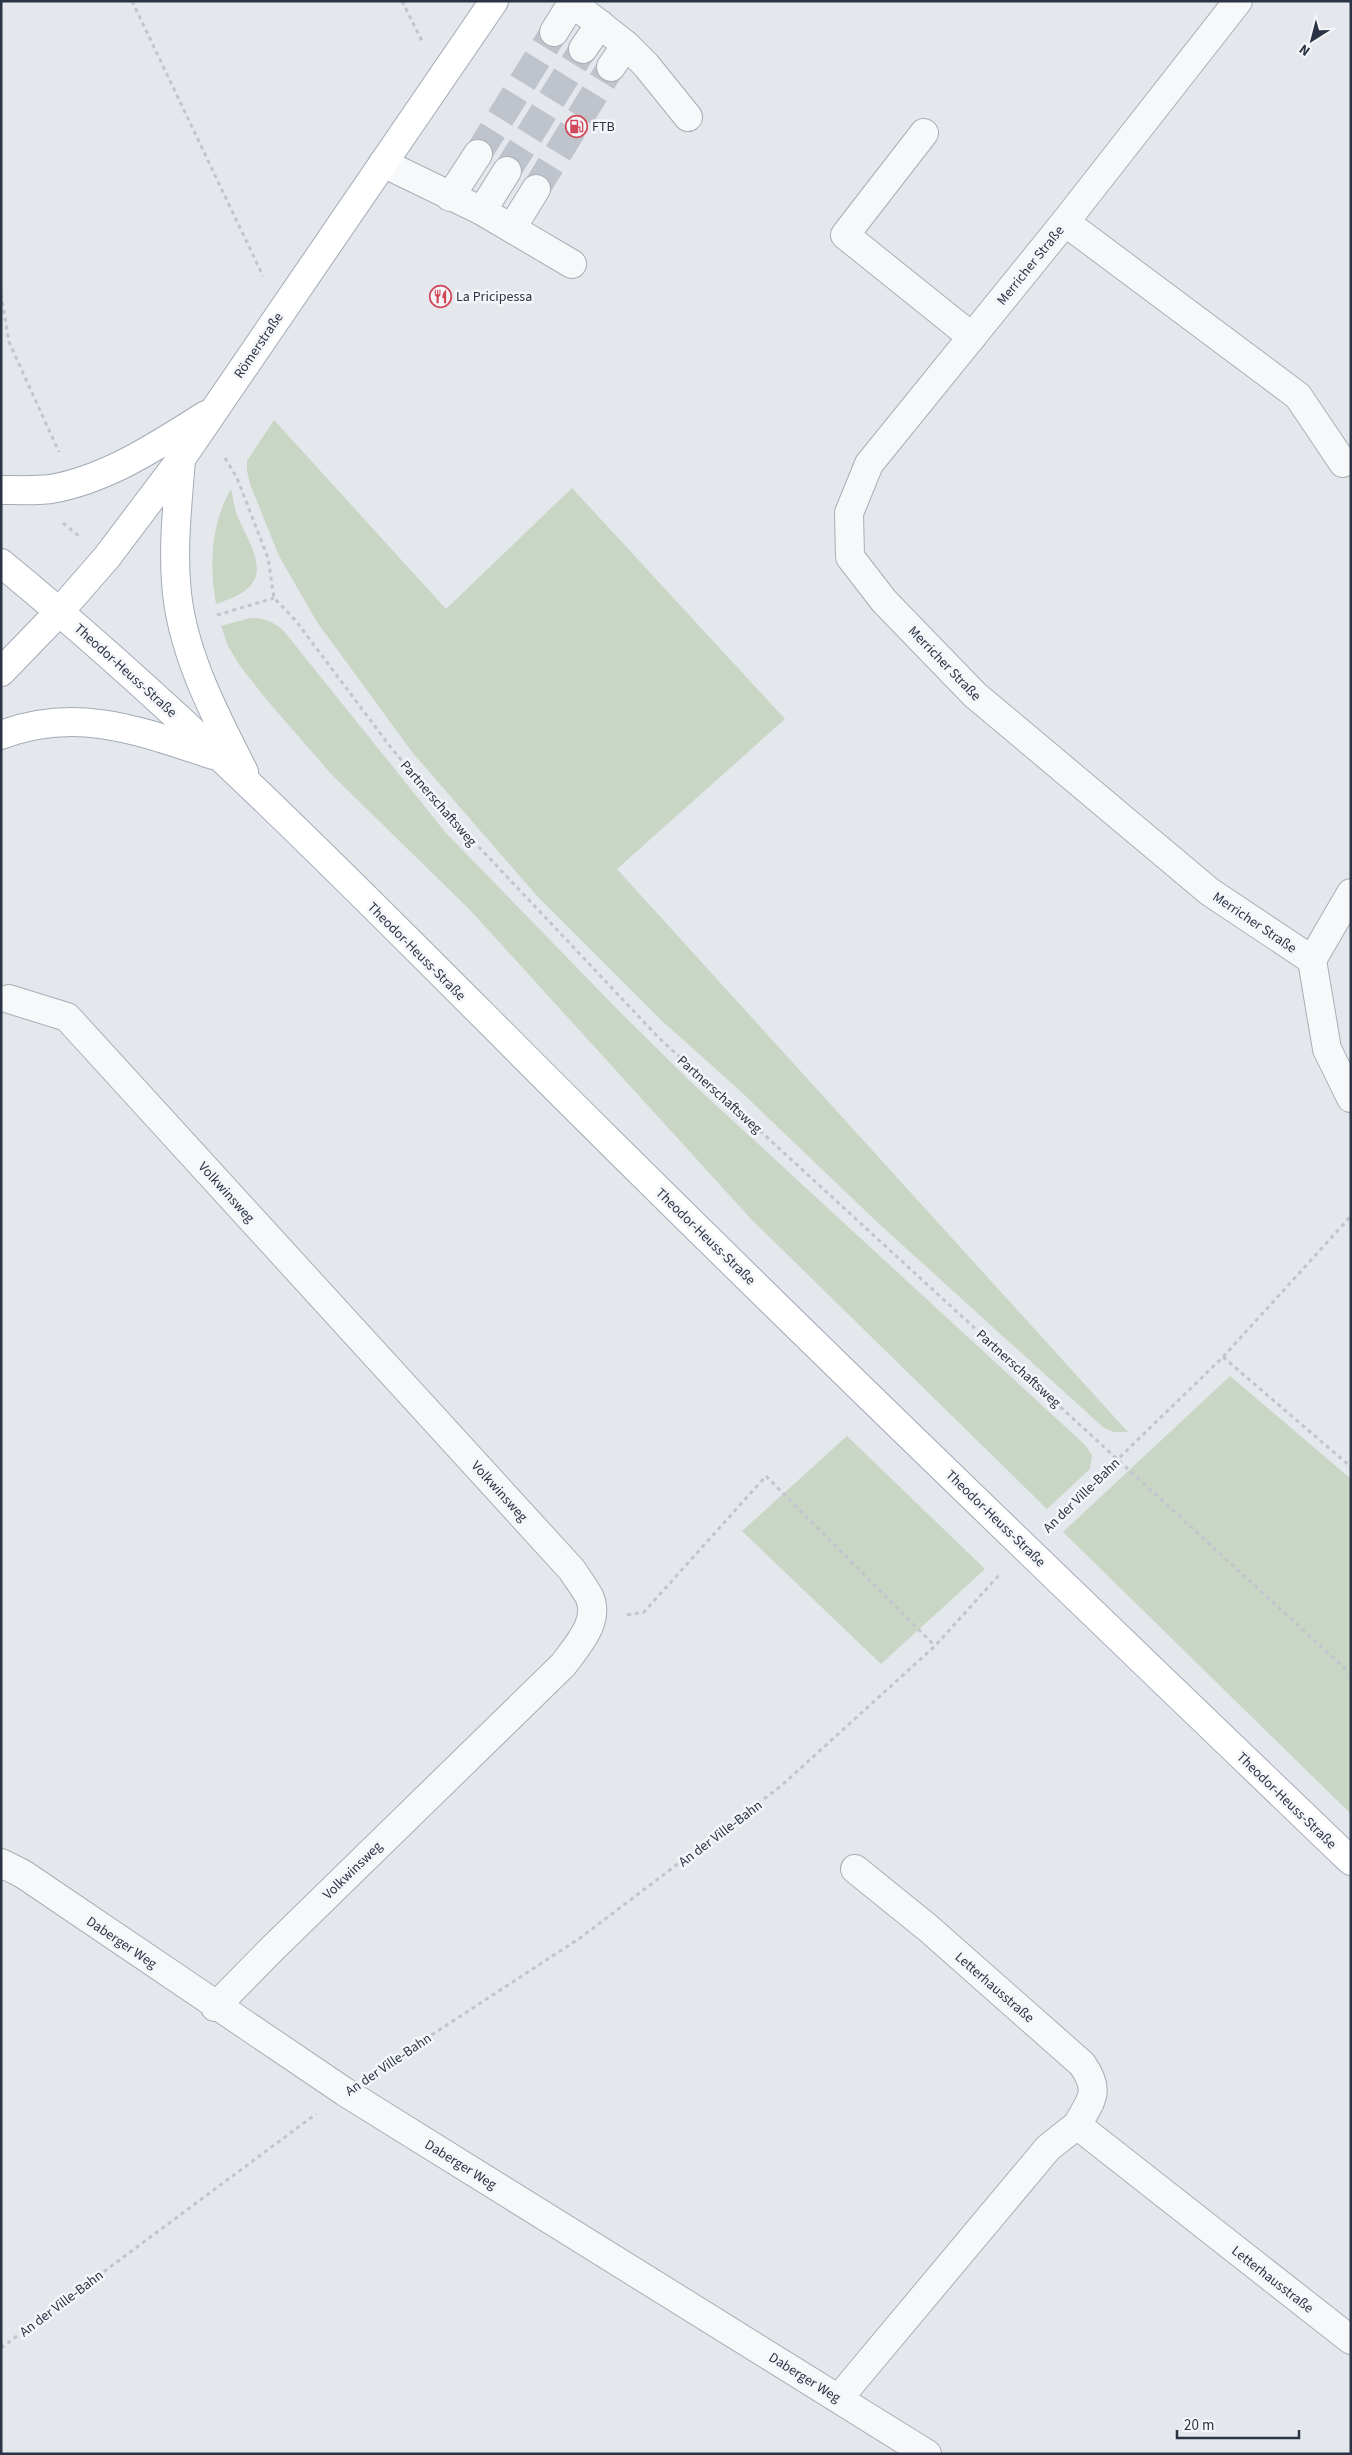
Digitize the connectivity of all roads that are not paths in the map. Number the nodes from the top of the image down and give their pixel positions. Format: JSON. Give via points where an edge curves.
{"nodes":[{"id":1,"x":494,"y":1,"type":"edge"},
{"id":2,"x":1238,"y":1,"type":"edge"},
{"id":3,"x":571,"y":2,"type":"edge"},
{"id":4,"x":600,"y":24,"type":"junction"},
{"id":5,"x":554,"y":32,"type":"tunnel mouth"},
{"id":6,"x":626,"y":45,"type":"junction"},
{"id":7,"x":583,"y":49,"type":"tunnel mouth"},
{"id":8,"x":611,"y":67,"type":"tunnel mouth"},
{"id":9,"x":688,"y":117,"type":"dead end"},
{"id":10,"x":924,"y":132,"type":"dead end"},
{"id":11,"x":478,"y":154,"type":"tunnel mouth"},
{"id":12,"x":383,"y":163,"type":"junction"},
{"id":13,"x":507,"y":171,"type":"tunnel mouth"},
{"id":14,"x":536,"y":189,"type":"tunnel mouth"},
{"id":15,"x":450,"y":197,"type":"junction"},
{"id":16,"x":482,"y":211,"type":"junction"},
{"id":17,"x":1065,"y":222,"type":"junction"},
{"id":18,"x":512,"y":228,"type":"junction"},
{"id":19,"x":572,"y":264,"type":"dead end"},
{"id":20,"x":972,"y":337,"type":"junction"},
{"id":21,"x":209,"y":418,"type":"junction"},
{"id":22,"x":181,"y":460,"type":"junction"},
{"id":23,"x":1344,"y":463,"type":"dead end"},
{"id":24,"x":1,"y":490,"type":"edge"},
{"id":25,"x":1,"y":563,"type":"edge"},
{"id":26,"x":60,"y":611,"type":"junction"},
{"id":27,"x":1,"y":672,"type":"edge"},
{"id":28,"x":1,"y":735,"type":"edge"},
{"id":29,"x":219,"y":757,"type":"junction"},
{"id":30,"x":252,"y":788,"type":"junction"},
{"id":31,"x":1351,"y":892,"type":"edge"},
{"id":32,"x":1312,"y":960,"type":"junction"},
{"id":33,"x":8,"y":999,"type":"dead end"},
{"id":34,"x":1351,"y":1098,"type":"edge"},
{"id":35,"x":1351,"y":1861,"type":"edge"},
{"id":36,"x":1,"y":1863,"type":"edge"},
{"id":37,"x":855,"y":1868,"type":"dead end"},
{"id":38,"x":216,"y":2007,"type":"junction"},
{"id":39,"x":1077,"y":2125,"type":"junction"},
{"id":40,"x":1351,"y":2340,"type":"edge"},
{"id":41,"x":839,"y":2398,"type":"junction"},
{"id":42,"x":927,"y":2454,"type":"edge"}],
"edges":[{"from":1,"to":12,"type":"main road","name":"Römerstraße"},
{"from":2,"to":17,"type":"street","name":"Merricher Straße"},
{"from":3,"to":4,"type":"street"},
{"from":3,"to":5,"type":"street"},
{"from":4,"to":6,"type":"street"},
{"from":4,"to":7,"type":"street"},
{"from":6,"to":8,"type":"street"},
{"from":6,"to":9,"type":"street","via":[[646,64]]},
{"from":10,"to":20,"type":"street","via":[[845,236]]},
{"from":11,"to":15,"type":"street"},
{"from":12,"to":15,"type":"street"},
{"from":12,"to":21,"type":"main road","name":"Römerstraße"},
{"from":13,"to":16,"type":"street"},
{"from":14,"to":18,"type":"street"},
{"from":15,"to":16,"type":"street"},
{"from":16,"to":18,"type":"street"},
{"from":17,"to":20,"type":"street","name":"Merricher Straße"},
{"from":17,"to":23,"type":"street","name":"Merricher Straße","via":[[1298,396]]},
{"from":18,"to":19,"type":"street"},
{"from":20,"to":32,"type":"street","name":"Merricher Straße","via":[[869,464],[849,513],[850,557],[884,601],[975,695],[1210,892]]},
{"from":21,"to":22,"type":"main road","name":"Römerstraße"},
{"from":21,"to":24,"type":"main road","via":[[104,474],[50,489]]},
{"from":22,"to":26,"type":"main road","name":"Römerstraße","via":[[128,531]]},
{"from":22,"to":30,"type":"main road","via":[[175,549],[181,619],[189,649],[213,707]]},
{"from":25,"to":26,"type":"main road","name":"Theodor-Heuss-Straße"},
{"from":26,"to":27,"type":"main road","name":"Römerstraße"},
{"from":26,"to":29,"type":"main road","name":"Theodor-Heuss-Straße"},
{"from":28,"to":29,"type":"main road","via":[[25,725],[89,721],[145,733]]},
{"from":29,"to":30,"type":"main road","name":"Theodor-Heuss-Straße"},
{"from":30,"to":35,"type":"main road","name":"Theodor-Heuss-Straße","via":[[667,1198]]},
{"from":31,"to":32,"type":"street","name":"Merricher Straße"},
{"from":32,"to":34,"type":"street","via":[[1326,1050]]},
{"from":33,"to":38,"type":"street","name":"Volkwinsweg","via":[[67,1017],[572,1570],[590,1598],[592,1621],[563,1665]]},
{"from":36,"to":38,"type":"street","name":"Daberger Weg","via":[[23,1874]]},
{"from":37,"to":39,"type":"street","name":"Letterhausstraße","via":[[1082,2064],[1093,2079],[1092,2098]]},
{"from":38,"to":41,"type":"street","name":"Daberger Weg","via":[[345,2092]]},
{"from":39,"to":40,"type":"street","name":"Letterhausstraße"},
{"from":39,"to":41,"type":"street","name":"Letterhausstraße","via":[[1048,2148]]},
{"from":41,"to":42,"type":"street","name":"Daberger Weg"}]}
